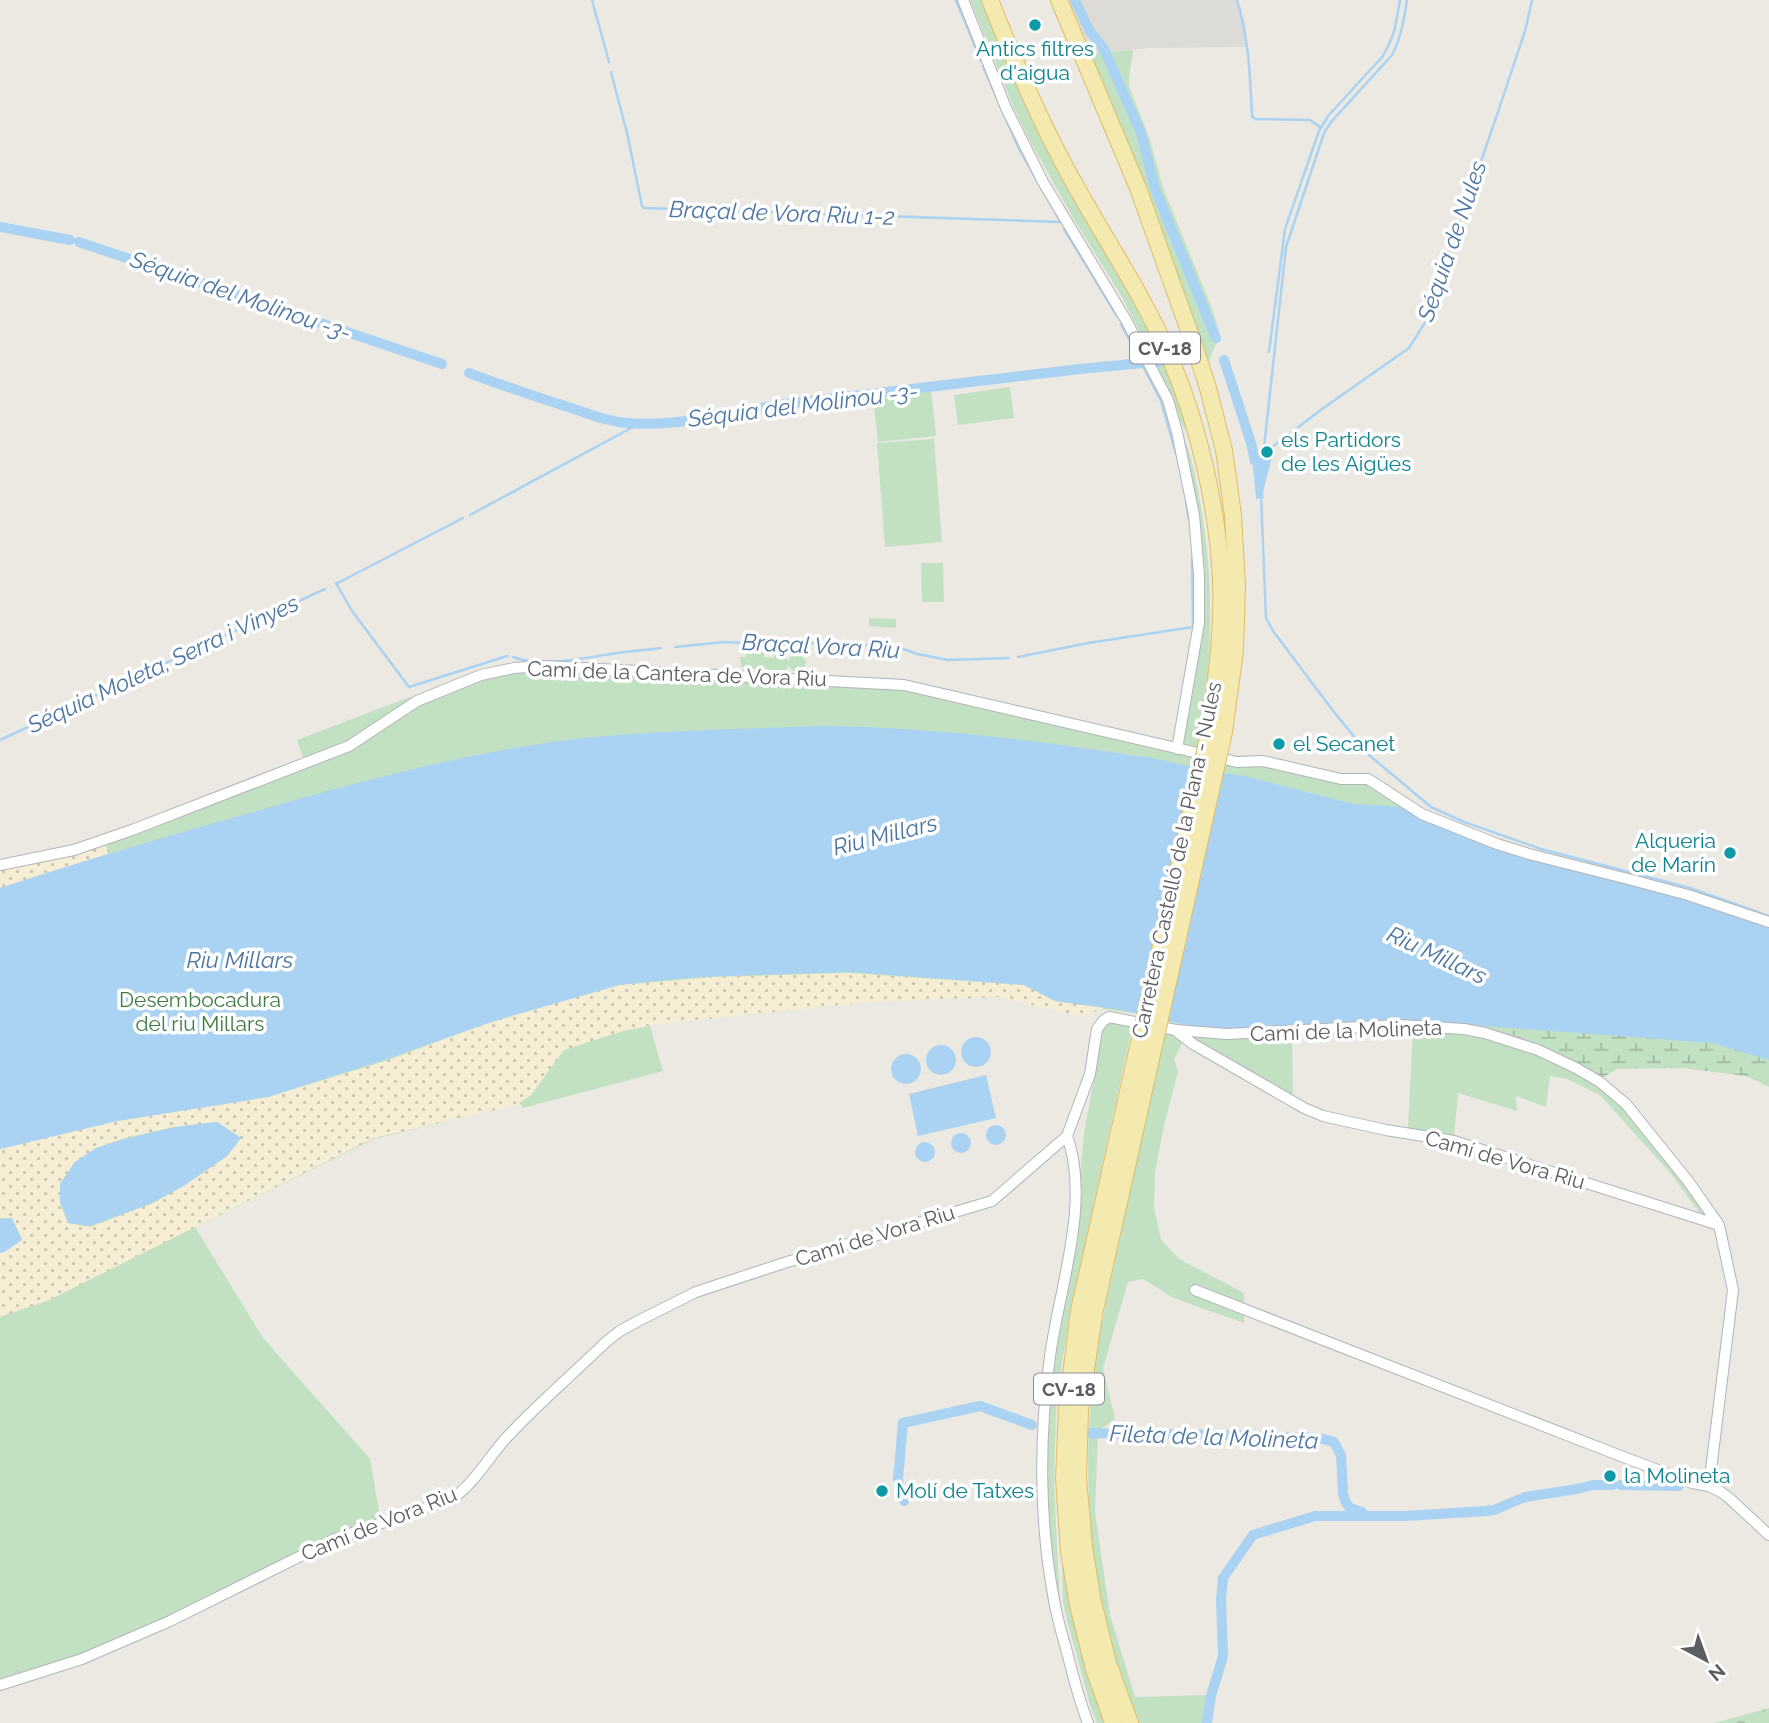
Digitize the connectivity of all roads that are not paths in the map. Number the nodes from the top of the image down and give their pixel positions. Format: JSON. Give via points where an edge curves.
{"nodes":[{"id":1,"x":963,"y":0,"type":"edge"},
{"id":2,"x":990,"y":0,"type":"edge"},
{"id":3,"x":1059,"y":0,"type":"edge"},
{"id":4,"x":1217,"y":730,"type":"junction"},
{"id":5,"x":1177,"y":749,"type":"junction"},
{"id":6,"x":2,"y":864,"type":"edge"},
{"id":7,"x":1769,"y":922,"type":"edge"},
{"id":8,"x":1176,"y":1030,"type":"junction"},
{"id":9,"x":1143,"y":1058,"type":"junction"},
{"id":10,"x":1067,"y":1136,"type":"junction"},
{"id":11,"x":1719,"y":1225,"type":"junction"},
{"id":12,"x":1195,"y":1290,"type":"dead end"},
{"id":13,"x":1709,"y":1486,"type":"junction"},
{"id":14,"x":1769,"y":1535,"type":"edge"},
{"id":15,"x":0,"y":1685,"type":"edge"},
{"id":16,"x":1088,"y":1723,"type":"edge"},
{"id":17,"x":1113,"y":1723,"type":"edge"},
{"id":18,"x":1130,"y":1723,"type":"edge"}],
"edges":[{"from":1,"to":5,"type":"street","via":[[1006,108],[1168,400],[1195,523],[1199,575],[1199,623]]},
{"from":2,"to":4,"type":"main road","name":"Carretera Castelló de la Plana - Nules","number":"CV-18","via":[[1059,156],[1154,321],[1201,449],[1221,581]]},
{"from":3,"to":4,"type":"main road","name":"Carretera Castelló de la Plana - Nules","number":"CV-18","via":[[1138,188],[1193,342],[1224,450],[1237,585],[1235,651]]},
{"from":4,"to":9,"type":"main road","name":"Carretera Castelló de la Plana - Nules","number":"CV-18","bridge":true},
{"from":5,"to":6,"type":"street","name":"Camí de la Cantera de Vora Riu","via":[[904,685],[514,668],[481,675],[417,701],[349,746],[215,799],[74,850]]},
{"from":5,"to":7,"type":"street","name":"Camí de la Cantera de Vora Riu","via":[[1237,762],[1263,761],[1341,779],[1368,779],[1422,814],[1497,845],[1688,895]]},
{"from":8,"to":10,"type":"street","name":"Camí de Vora Riu","via":[[1110,1017],[1102,1021],[1090,1074]]},
{"from":8,"to":11,"type":"street","name":"Camí de Vora Riu","via":[[1323,1116],[1454,1142]]},
{"from":8,"to":11,"type":"street","name":"Camí de la Molineta","via":[[1227,1034],[1399,1025],[1464,1028],[1507,1040],[1576,1068],[1626,1104]]},
{"from":9,"to":17,"type":"main road","number":"CV-18","via":[[1079,1311],[1066,1419],[1069,1552],[1094,1669]]},
{"from":9,"to":18,"type":"main road","number":"CV-18","via":[[1080,1412],[1084,1548],[1108,1663]]},
{"from":10,"to":15,"type":"street","name":"Camí de Vora Riu","via":[[992,1201],[720,1284],[620,1331],[508,1436],[452,1499],[335,1539],[170,1621],[82,1659]]},
{"from":10,"to":16,"type":"street","via":[[1077,1182],[1050,1356],[1043,1489],[1054,1600]]},
{"from":11,"to":13,"type":"street","name":"Camí de la Molineta","via":[[1733,1290]]},
{"from":12,"to":13,"type":"street"},
{"from":13,"to":14,"type":"street"}]}
